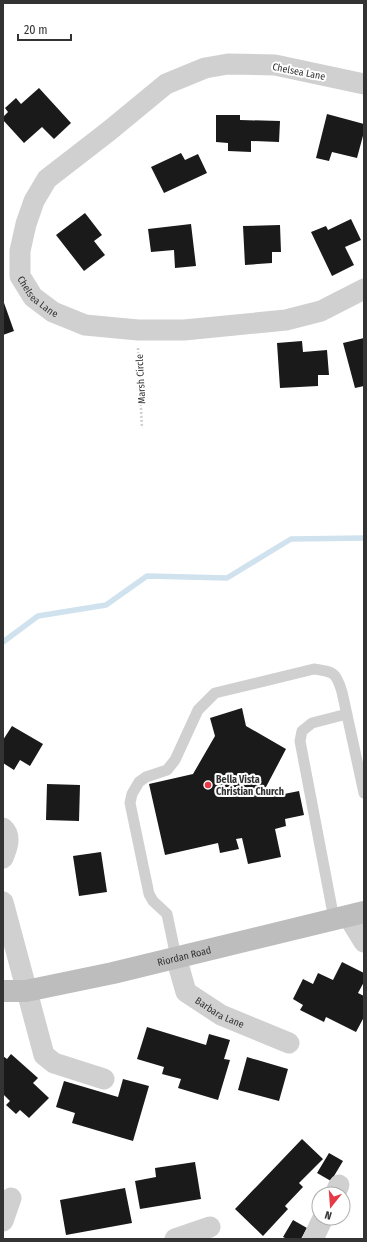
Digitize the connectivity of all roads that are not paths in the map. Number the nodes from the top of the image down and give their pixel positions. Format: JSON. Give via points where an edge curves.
{"nodes":[{"id":1,"x":364,"y":84,"type":"edge"},
{"id":2,"x":364,"y":289,"type":"edge"},
{"id":3,"x":347,"y":714,"type":"junction"},
{"id":4,"x":364,"y":793,"type":"edge"},
{"id":5,"x":3,"y":828,"type":"edge"},
{"id":6,"x":3,"y":858,"type":"edge"},
{"id":7,"x":3,"y":902,"type":"edge"},
{"id":8,"x":349,"y":916,"type":"edge"},
{"id":9,"x":364,"y":942,"type":"edge"},
{"id":10,"x":176,"y":957,"type":"junction"},
{"id":11,"x":3,"y":991,"type":"edge"},
{"id":12,"x":26,"y":991,"type":"junction"},
{"id":13,"x":289,"y":1043,"type":"dead end"},
{"id":14,"x":104,"y":1079,"type":"dead end"},
{"id":15,"x":11,"y":1198,"type":"dead end"},
{"id":16,"x":3,"y":1221,"type":"edge"},
{"id":17,"x":319,"y":1226,"type":"edge"},
{"id":18,"x":210,"y":1227,"type":"dead end"},
{"id":19,"x":175,"y":1239,"type":"edge"},
{"id":20,"x":313,"y":1239,"type":"edge"}],
"edges":[{"from":1,"to":2,"type":"street","name":"Chelsea Lane","via":[[275,65],[228,64],[205,68],[166,84],[47,179],[34,201],[20,251],[20,276],[33,297],[53,312],[85,325],[138,330],[184,330],[286,320],[321,312]]},
{"from":3,"to":4,"type":"lane"},
{"from":3,"to":8,"type":"lane","via":[[312,723],[302,731],[300,741]]},
{"from":3,"to":10,"type":"lane","via":[[338,678],[330,672],[314,669],[215,693],[198,710],[175,760],[167,770],[139,782],[130,803],[149,894],[167,914]]},
{"from":5,"to":6,"type":"street","via":[[8,844]]},
{"from":7,"to":12,"type":"street"},
{"from":8,"to":9,"type":"street"},
{"from":8,"to":10,"type":"street","name":"Riordan Road"},
{"from":10,"to":12,"type":"street","name":"Riordan Road"},
{"from":10,"to":13,"type":"street","name":"Barbara Lane","via":[[186,992],[221,1015]]},
{"from":11,"to":12,"type":"street","name":"Riordan Road"},
{"from":12,"to":14,"type":"street","via":[[44,1055],[54,1063]]},
{"from":15,"to":16,"type":"street"},
{"from":17,"to":20,"type":"street"},
{"from":18,"to":19,"type":"street"}]}
